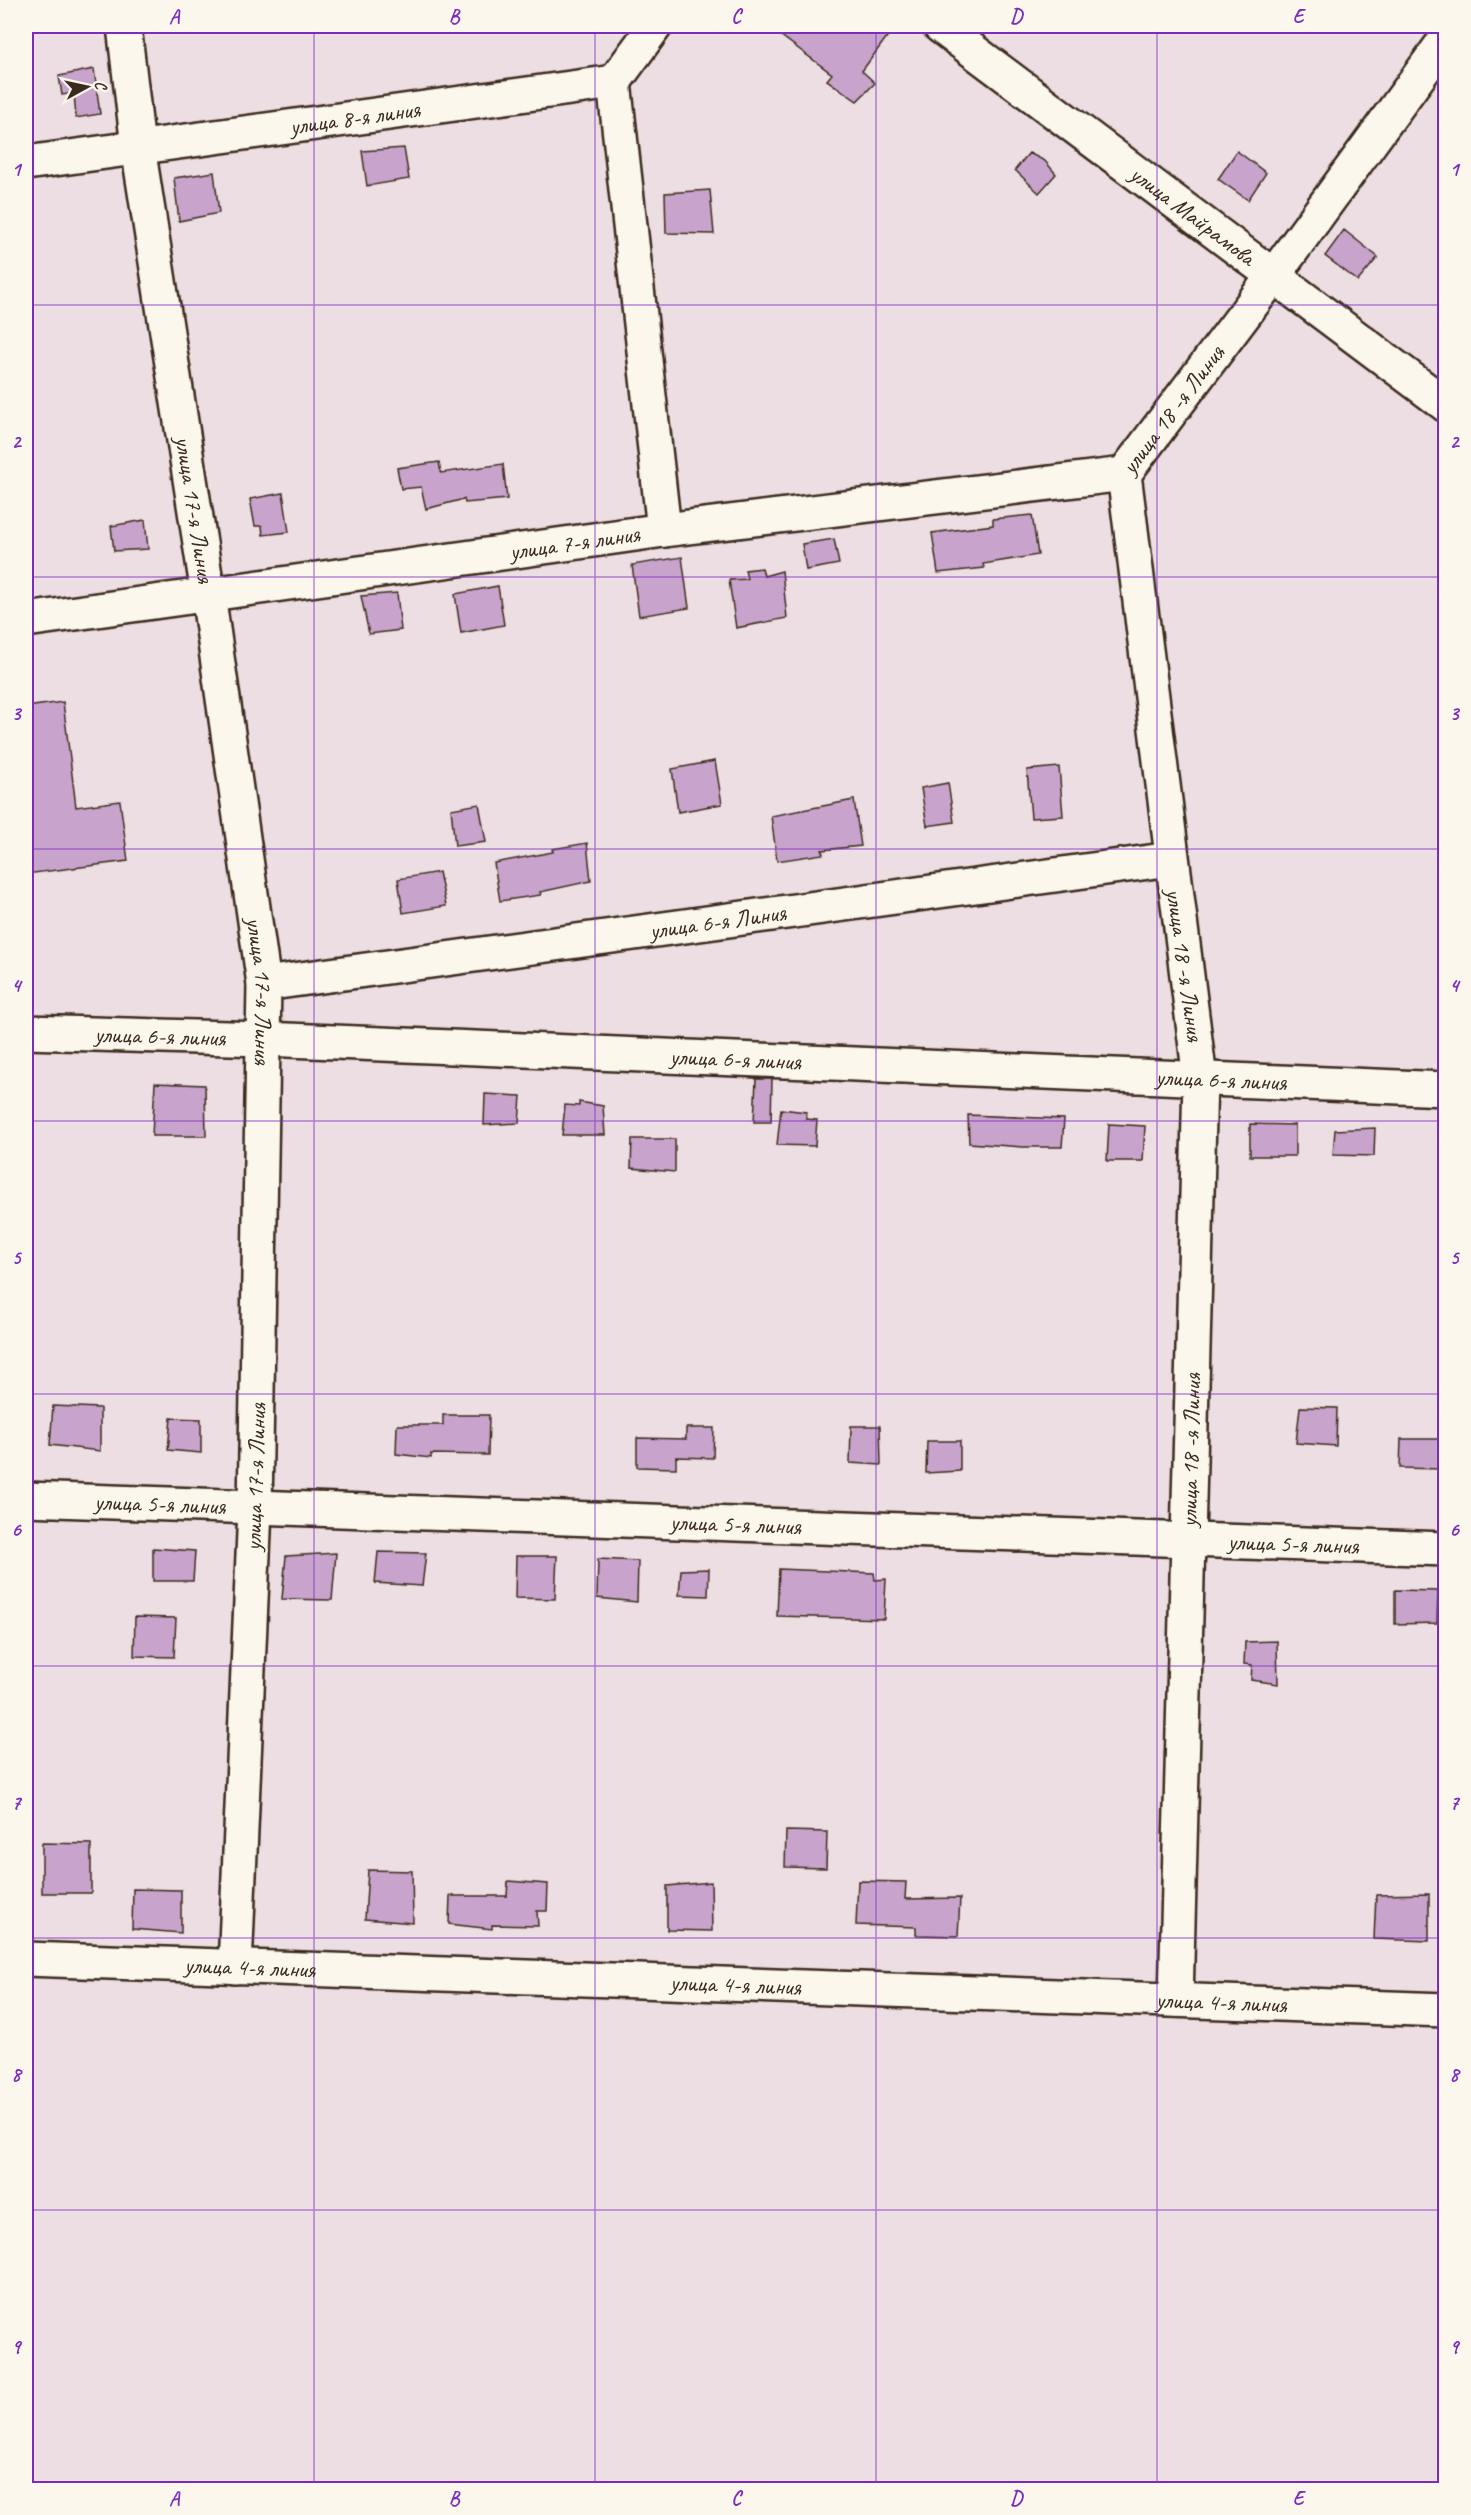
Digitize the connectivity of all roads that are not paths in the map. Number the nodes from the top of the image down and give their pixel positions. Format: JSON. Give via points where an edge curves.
{"nodes":[{"id":1,"x":124,"y":26,"type":"edge"},
{"id":2,"x":655,"y":26,"type":"edge"},
{"id":3,"x":940,"y":26,"type":"edge"},
{"id":4,"x":1446,"y":39,"type":"edge"},
{"id":5,"x":614,"y":82,"type":"junction"},
{"id":6,"x":138,"y":147,"type":"junction"},
{"id":7,"x":26,"y":163,"type":"edge"},
{"id":8,"x":1274,"y":275,"type":"junction"},
{"id":9,"x":1446,"y":405,"type":"edge"},
{"id":10,"x":1124,"y":474,"type":"junction"},
{"id":11,"x":664,"y":530,"type":"junction"},
{"id":12,"x":208,"y":594,"type":"junction"},
{"id":13,"x":26,"y":620,"type":"edge"},
{"id":14,"x":1171,"y":859,"type":"junction"},
{"id":15,"x":264,"y":984,"type":"junction"},
{"id":16,"x":26,"y":1032,"type":"edge"},
{"id":17,"x":264,"y":1039,"type":"junction"},
{"id":18,"x":1200,"y":1079,"type":"junction"},
{"id":19,"x":1446,"y":1089,"type":"edge"},
{"id":20,"x":26,"y":1499,"type":"edge"},
{"id":21,"x":255,"y":1509,"type":"junction"},
{"id":22,"x":1190,"y":1539,"type":"junction"},
{"id":23,"x":1446,"y":1549,"type":"edge"},
{"id":24,"x":26,"y":1959,"type":"edge"},
{"id":25,"x":235,"y":1966,"type":"junction"},
{"id":26,"x":1176,"y":2000,"type":"junction"},
{"id":27,"x":1446,"y":2010,"type":"edge"}],
"edges":[{"from":1,"to":6,"type":"street","name":"улица 17-я Линия"},
{"from":2,"to":5,"type":"street"},
{"from":3,"to":8,"type":"street","name":"улица Майрамова"},
{"from":4,"to":8,"type":"street","name":"улица 18 -я Линия"},
{"from":5,"to":6,"type":"street","name":"улица 8-я линия"},
{"from":5,"to":11,"type":"street"},
{"from":6,"to":7,"type":"street","name":"улица 8-я линия"},
{"from":6,"to":12,"type":"street","name":"улица 17-я Линия"},
{"from":8,"to":9,"type":"street","name":"улица Майрамова"},
{"from":8,"to":10,"type":"street","name":"улица 18 -я Линия"},
{"from":10,"to":11,"type":"street","name":"улица 7-я линия"},
{"from":10,"to":14,"type":"street","name":"улица 18 -я Линия"},
{"from":11,"to":12,"type":"street","name":"улица 7-я линия"},
{"from":12,"to":13,"type":"street","name":"улица 7-я линия"},
{"from":12,"to":15,"type":"street","name":"улица 17-я Линия"},
{"from":14,"to":15,"type":"street","name":"улица 6-я Линия"},
{"from":14,"to":18,"type":"street","name":"улица 18 -я Линия"},
{"from":15,"to":17,"type":"street","name":"улица 17-я Линия"},
{"from":16,"to":17,"type":"street","name":"улица 6-я линия"},
{"from":17,"to":18,"type":"street","name":"улица 6-я линия"},
{"from":17,"to":21,"type":"street","name":"улица 17-я Линия"},
{"from":18,"to":19,"type":"street","name":"улица 6-я линия"},
{"from":18,"to":22,"type":"street","name":"улица 18 -я Линия"},
{"from":20,"to":21,"type":"street","name":"улица 5-я линия"},
{"from":21,"to":22,"type":"street","name":"улица 5-я линия"},
{"from":21,"to":25,"type":"street","name":"улица 17-я Линия"},
{"from":22,"to":23,"type":"street","name":"улица 5-я линия"},
{"from":22,"to":26,"type":"street","name":"улица 18 -я Линия"},
{"from":24,"to":25,"type":"street","name":"улица 4-я линия"},
{"from":25,"to":26,"type":"street","name":"улица 4-я линия"},
{"from":26,"to":27,"type":"street","name":"улица 4-я линия"}]}
